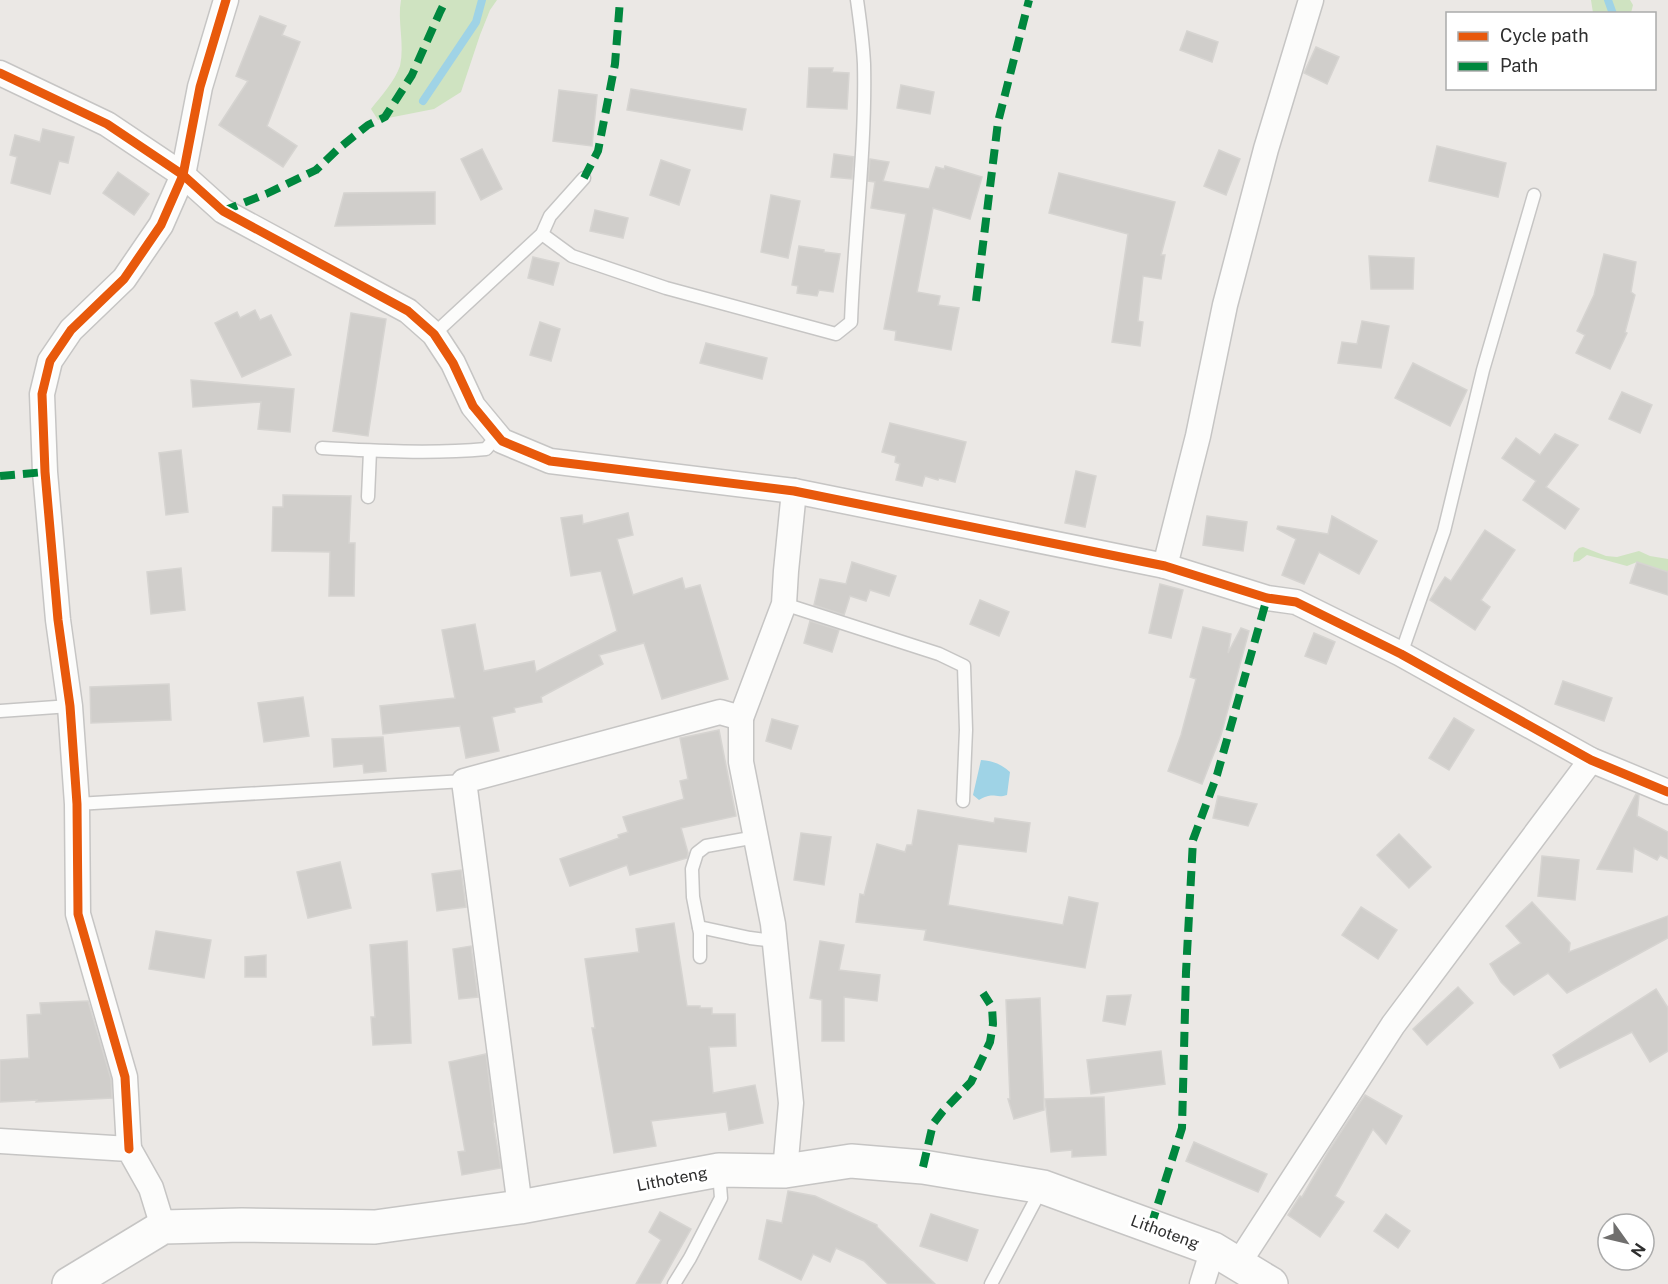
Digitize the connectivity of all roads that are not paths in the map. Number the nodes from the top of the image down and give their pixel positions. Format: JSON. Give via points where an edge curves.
{"nodes":[{"id":1,"x":226,"y":0,"type":"edge"},
{"id":2,"x":857,"y":0,"type":"edge"},
{"id":3,"x":1311,"y":0,"type":"edge"},
{"id":4,"x":0,"y":73,"type":"edge"},
{"id":5,"x":183,"y":175,"type":"junction"},
{"id":6,"x":584,"y":178,"type":"dead end"},
{"id":7,"x":1534,"y":195,"type":"dead end"},
{"id":8,"x":542,"y":234,"type":"junction"},
{"id":9,"x":434,"y":334,"type":"junction"},
{"id":10,"x":497,"y":436,"type":"junction"},
{"id":11,"x":322,"y":448,"type":"dead end"},
{"id":12,"x":370,"y":451,"type":"junction"},
{"id":13,"x":794,"y":491,"type":"junction"},
{"id":14,"x":368,"y":498,"type":"dead end"},
{"id":15,"x":1165,"y":566,"type":"junction"},
{"id":16,"x":784,"y":604,"type":"junction"},
{"id":17,"x":1401,"y":654,"type":"junction"},
{"id":18,"x":70,"y":706,"type":"junction"},
{"id":19,"x":0,"y":711,"type":"edge"},
{"id":20,"x":741,"y":718,"type":"junction"},
{"id":21,"x":1591,"y":760,"type":"junction"},
{"id":22,"x":464,"y":781,"type":"junction"},
{"id":23,"x":1668,"y":792,"type":"edge"},
{"id":24,"x":963,"y":801,"type":"dead end"},
{"id":25,"x":77,"y":804,"type":"junction"},
{"id":26,"x":756,"y":837,"type":"junction"},
{"id":27,"x":699,"y":927,"type":"junction"},
{"id":28,"x":774,"y":941,"type":"junction"},
{"id":29,"x":700,"y":957,"type":"dead end"},
{"id":30,"x":0,"y":1142,"type":"edge"},
{"id":31,"x":129,"y":1149,"type":"junction"},
{"id":32,"x":719,"y":1170,"type":"junction"},
{"id":33,"x":785,"y":1171,"type":"junction"},
{"id":34,"x":1043,"y":1187,"type":"junction"},
{"id":35,"x":520,"y":1208,"type":"junction"},
{"id":36,"x":163,"y":1227,"type":"junction"},
{"id":37,"x":1226,"y":1257,"type":"junction"},
{"id":38,"x":69,"y":1284,"type":"edge"},
{"id":39,"x":675,"y":1284,"type":"edge"},
{"id":40,"x":991,"y":1284,"type":"edge"},
{"id":41,"x":1202,"y":1284,"type":"edge"},
{"id":42,"x":1271,"y":1284,"type":"edge"}],
"edges":[{"from":1,"to":5,"type":"street","via":[[200,87]]},
{"from":2,"to":8,"type":"lane","via":[[864,63],[862,163],[851,322],[836,334],[666,288],[572,256]]},
{"from":3,"to":15,"type":"street","via":[[1228,294]]},
{"from":4,"to":5,"type":"street","via":[[107,124]]},
{"from":5,"to":9,"type":"street","via":[[223,211],[408,311]]},
{"from":5,"to":18,"type":"street","via":[[161,225],[142,255],[124,279],[71,330],[50,361],[42,394],[58,620]]},
{"from":6,"to":8,"type":"lane","via":[[550,216]]},
{"from":7,"to":17,"type":"lane","via":[[1483,370],[1444,531]]},
{"from":8,"to":9,"type":"lane"},
{"from":9,"to":10,"type":"street","via":[[473,406]]},
{"from":10,"to":12,"type":"lane","via":[[486,449]]},
{"from":10,"to":13,"type":"street","via":[[550,461]]},
{"from":11,"to":12,"type":"lane"},
{"from":12,"to":14,"type":"lane"},
{"from":13,"to":15,"type":"street"},
{"from":13,"to":16,"type":"street"},
{"from":15,"to":17,"type":"street","via":[[1267,598],[1296,602]]},
{"from":16,"to":20,"type":"street"},
{"from":16,"to":24,"type":"lane","via":[[939,654],[964,666]]},
{"from":17,"to":21,"type":"street"},
{"from":18,"to":19,"type":"lane"},
{"from":18,"to":25,"type":"street"},
{"from":20,"to":22,"type":"street","via":[[720,712]]},
{"from":20,"to":26,"type":"street","via":[[741,762]]},
{"from":21,"to":23,"type":"street"},
{"from":21,"to":37,"type":"street"},
{"from":22,"to":25,"type":"lane"},
{"from":22,"to":35,"type":"street"},
{"from":25,"to":31,"type":"street","via":[[78,914],[125,1077]]},
{"from":26,"to":27,"type":"lane","via":[[706,846],[697,853],[692,869]]},
{"from":26,"to":28,"type":"street"},
{"from":27,"to":28,"type":"lane"},
{"from":27,"to":29,"type":"lane"},
{"from":28,"to":33,"type":"street","via":[[791,1103]]},
{"from":30,"to":31,"type":"street"},
{"from":31,"to":36,"type":"street","via":[[151,1188]]},
{"from":32,"to":33,"type":"main road","name":"Lithoteng"},
{"from":32,"to":35,"type":"main road","name":"Lithoteng"},
{"from":32,"to":39,"type":"lane","via":[[721,1198]]},
{"from":33,"to":34,"type":"main road","name":"Lithoteng","via":[[851,1161],[923,1167]]},
{"from":34,"to":37,"type":"main road","name":"Lithoteng"},
{"from":34,"to":40,"type":"lane"},
{"from":35,"to":36,"type":"main road","name":"Lithoteng","via":[[375,1227]]},
{"from":36,"to":38,"type":"main road","name":"Lithoteng"},
{"from":37,"to":41,"type":"street"},
{"from":37,"to":42,"type":"main road","name":"Lithoteng"}]}
